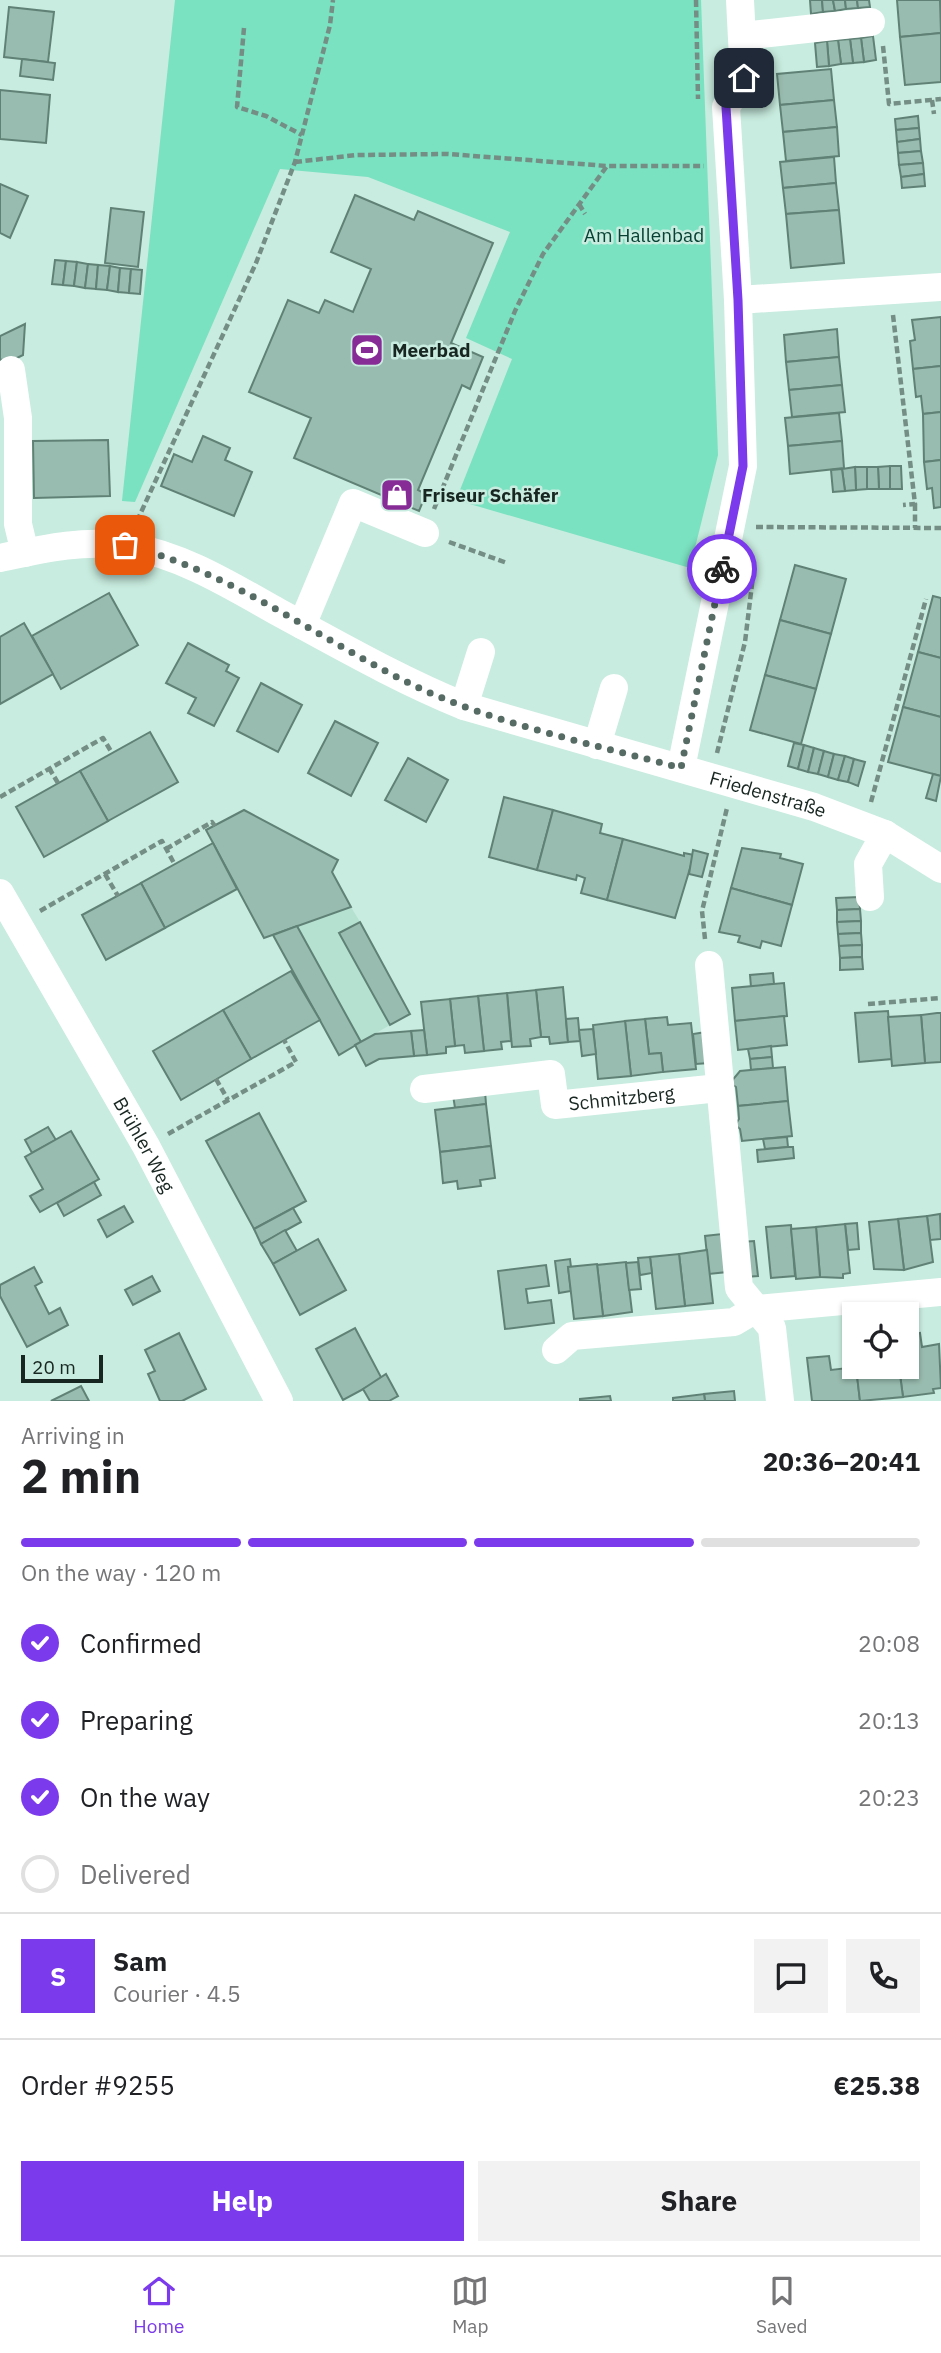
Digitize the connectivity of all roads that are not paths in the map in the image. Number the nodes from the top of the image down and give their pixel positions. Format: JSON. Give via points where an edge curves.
{"nodes":[{"id":1,"x":740,"y":0,"type":"edge"},
{"id":2,"x":876,"y":29,"type":"road end"},
{"id":3,"x":742,"y":36,"type":"junction"},
{"id":4,"x":941,"y":287,"type":"edge"},
{"id":5,"x":738,"y":300,"type":"junction"},
{"id":6,"x":11,"y":370,"type":"dead end"},
{"id":7,"x":425,"y":533,"type":"road end"},
{"id":8,"x":12,"y":555,"type":"edge"},
{"id":9,"x":302,"y":625,"type":"junction"},
{"id":10,"x":481,"y":652,"type":"dead end"},
{"id":11,"x":614,"y":688,"type":"dead end"},
{"id":12,"x":464,"y":706,"type":"junction"},
{"id":13,"x":597,"y":745,"type":"junction"},
{"id":14,"x":681,"y":768,"type":"junction"},
{"id":15,"x":875,"y":830,"type":"junction"},
{"id":16,"x":941,"y":869,"type":"edge"},
{"id":17,"x":0,"y":892,"type":"edge"},
{"id":18,"x":870,"y":897,"type":"dead end"},
{"id":19,"x":709,"y":965,"type":"road end"},
{"id":20,"x":719,"y":1088,"type":"junction"},
{"id":21,"x":424,"y":1089,"type":"dead end"},
{"id":22,"x":941,"y":1292,"type":"edge"},
{"id":23,"x":756,"y":1309,"type":"junction"},
{"id":24,"x":556,"y":1350,"type":"dead end"},
{"id":25,"x":279,"y":1401,"type":"edge"},
{"id":26,"x":780,"y":1401,"type":"edge"}],
"edges":[{"from":1,"to":3,"type":"street"},
{"from":2,"to":3,"type":"street"},
{"from":3,"to":5,"type":"street","via":[[744,78],[726,107]]},
{"from":4,"to":5,"type":"street"},
{"from":5,"to":14,"type":"street","via":[[743,466]]},
{"from":6,"to":8,"type":"street","via":[[18,418],[18,524]]},
{"from":7,"to":9,"type":"street","via":[[353,503]]},
{"from":8,"to":9,"type":"street","name":"Friedenstraße","via":[[61,545],[125,545],[168,556]]},
{"from":9,"to":12,"type":"street","name":"Friedenstraße","via":[[417,687]]},
{"from":10,"to":12,"type":"street"},
{"from":11,"to":13,"type":"street"},
{"from":12,"to":13,"type":"street","name":"Friedenstraße"},
{"from":13,"to":14,"type":"street","name":"Friedenstraße"},
{"from":14,"to":15,"type":"street","name":"Friedenstraße"},
{"from":15,"to":16,"type":"street","name":"Friedenstraße"},
{"from":15,"to":18,"type":"street","via":[[868,864]]},
{"from":17,"to":25,"type":"street","name":"Brühler Weg","via":[[146,1146]]},
{"from":19,"to":20,"type":"street"},
{"from":20,"to":21,"type":"street","name":"Schmitzberg","via":[[555,1105],[551,1074]]},
{"from":20,"to":23,"type":"street","via":[[739,1288]]},
{"from":22,"to":23,"type":"street"},
{"from":23,"to":24,"type":"street","via":[[734,1322],[572,1336]]},
{"from":23,"to":26,"type":"street","via":[[772,1328]]}]}
